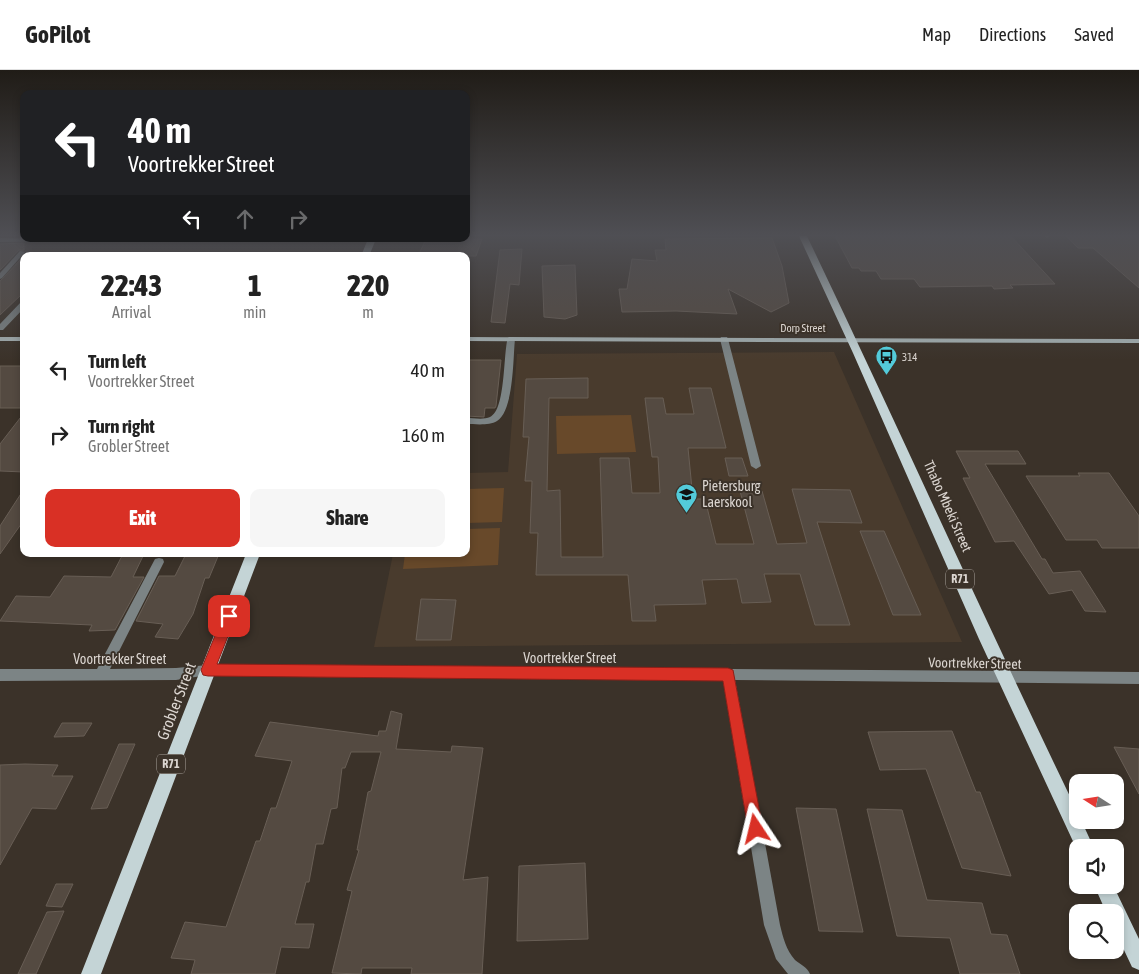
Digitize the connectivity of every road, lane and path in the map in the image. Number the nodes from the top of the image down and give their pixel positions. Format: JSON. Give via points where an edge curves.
{"nodes":[{"id":1,"x":822,"y":276,"type":"edge"},
{"id":2,"x":20,"y":307,"type":"edge"},
{"id":3,"x":4,"y":321,"type":"edge"},
{"id":4,"x":0,"y":328,"type":"edge"},
{"id":5,"x":0,"y":339,"type":"edge"},
{"id":6,"x":20,"y":339,"type":"edge"},
{"id":7,"x":470,"y":339,"type":"edge"},
{"id":8,"x":724,"y":339,"type":"junction"},
{"id":9,"x":852,"y":339,"type":"junction"},
{"id":10,"x":510,"y":340,"type":"junction"},
{"id":11,"x":1139,"y":341,"type":"edge"},
{"id":12,"x":470,"y":421,"type":"edge"},
{"id":13,"x":756,"y":466,"type":"dead end"},
{"id":14,"x":252,"y":557,"type":"edge"},
{"id":15,"x":159,"y":562,"type":"dead end"},
{"id":16,"x":208,"y":670,"type":"junction"},
{"id":17,"x":0,"y":674,"type":"edge"},
{"id":18,"x":101,"y":674,"type":"junction"},
{"id":19,"x":728,"y":674,"type":"junction"},
{"id":20,"x":1139,"y":678,"type":"edge"},
{"id":21,"x":1005,"y":679,"type":"junction"},
{"id":22,"x":1081,"y":839,"type":"edge"},
{"id":23,"x":1107,"y":894,"type":"edge"},
{"id":24,"x":1139,"y":960,"type":"edge"},
{"id":25,"x":91,"y":974,"type":"edge"},
{"id":26,"x":802,"y":974,"type":"edge"}],
"edges":[{"from":1,"to":9,"type":"main road","name":"Thabo Mbeki Street","number":"R71"},
{"from":2,"to":3,"type":"street"},
{"from":3,"to":4,"type":"street"},
{"from":5,"to":6,"type":"street"},
{"from":7,"to":10,"type":"street","name":"Dorp Street"},
{"from":8,"to":9,"type":"street","name":"Dorp Street"},
{"from":8,"to":10,"type":"street","name":"Dorp Street"},
{"from":8,"to":13,"type":"street"},
{"from":9,"to":11,"type":"street","name":"Dorp Street"},
{"from":9,"to":21,"type":"main road","name":"Thabo Mbeki Street","number":"R71"},
{"from":10,"to":12,"type":"street","via":[[500,414],[493,420]]},
{"from":14,"to":16,"type":"main road","name":"Grobler Street","number":"R71"},
{"from":15,"to":18,"type":"street"},
{"from":16,"to":18,"type":"street","name":"Voortrekker Street","via":[[176,674]]},
{"from":16,"to":19,"type":"street","name":"Voortrekker Street"},
{"from":16,"to":25,"type":"main road","name":"Grobler Street","number":"R71"},
{"from":17,"to":18,"type":"street","name":"Voortrekker Street"},
{"from":19,"to":21,"type":"street","name":"Voortrekker Street"},
{"from":19,"to":26,"type":"street","via":[[772,925],[787,962]]},
{"from":20,"to":21,"type":"street","name":"Voortrekker Street"},
{"from":21,"to":22,"type":"main road","name":"Thabo Mbeki Street","number":"R71"},
{"from":23,"to":24,"type":"main road"}]}
